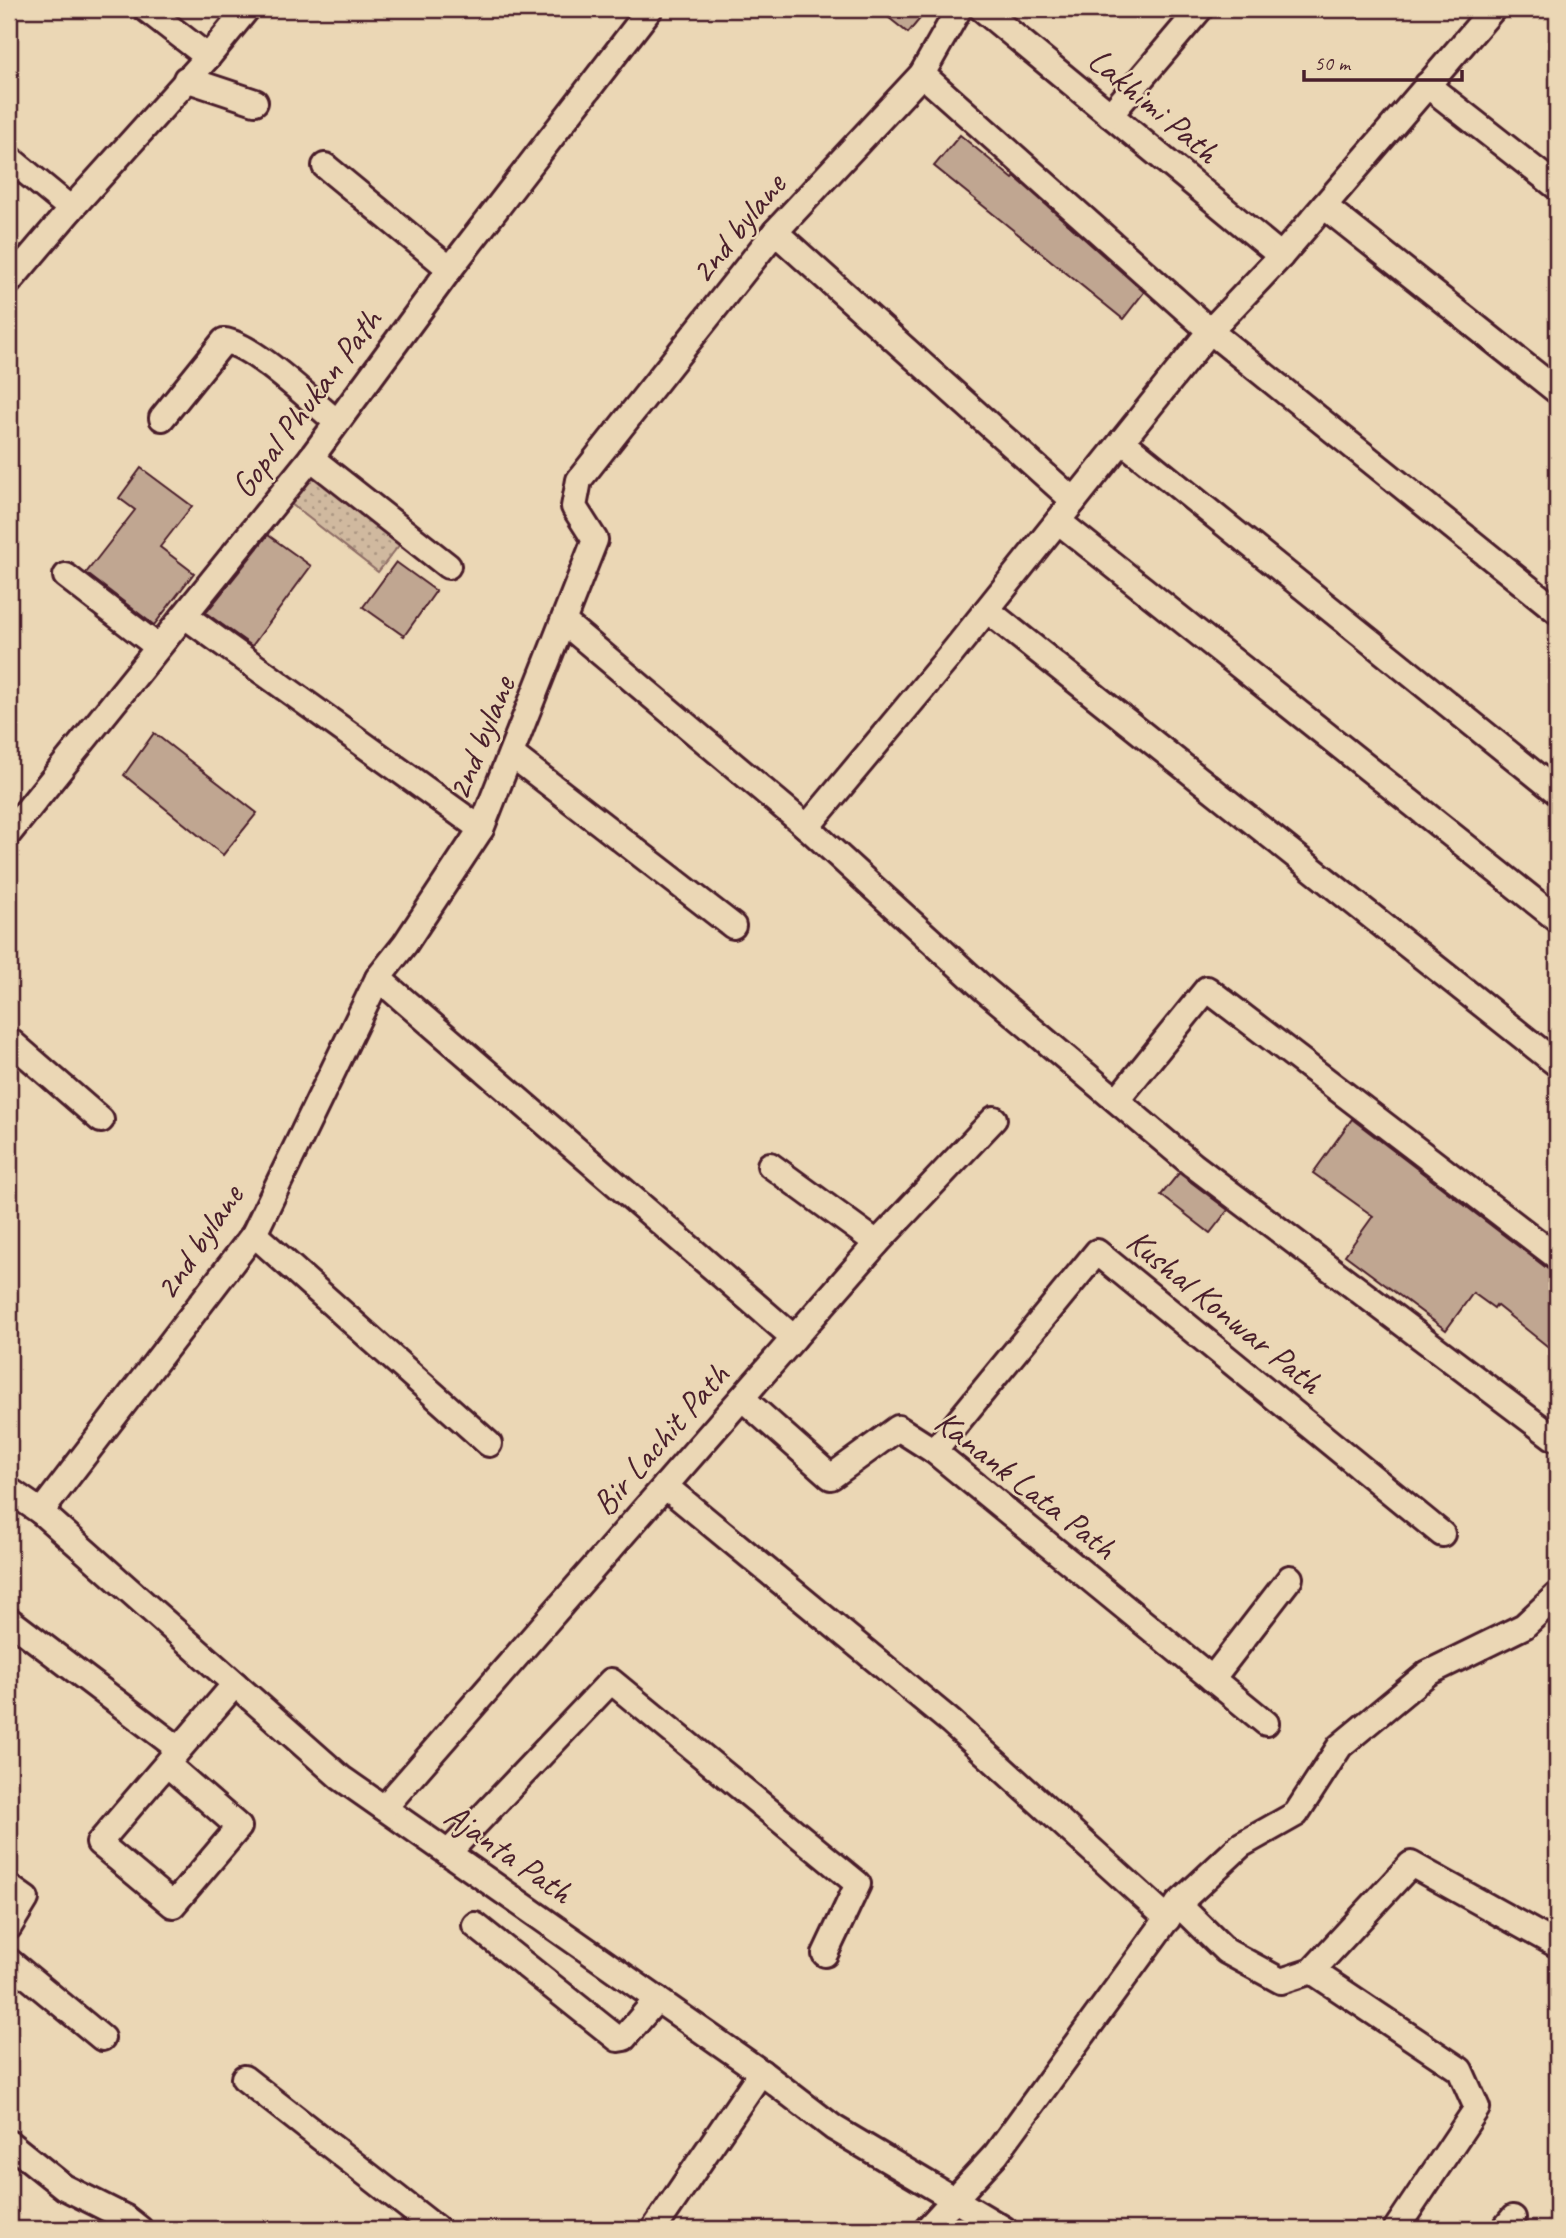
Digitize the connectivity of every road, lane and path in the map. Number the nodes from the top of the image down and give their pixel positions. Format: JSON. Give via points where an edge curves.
{"nodes":[{"id":1,"x":146,"y":9,"type":"edge"},
{"id":2,"x":247,"y":9,"type":"edge"},
{"id":3,"x":650,"y":9,"type":"edge"},
{"id":4,"x":959,"y":9,"type":"edge"},
{"id":5,"x":982,"y":9,"type":"edge"},
{"id":6,"x":1200,"y":9,"type":"edge"},
{"id":7,"x":1493,"y":9,"type":"edge"},
{"id":8,"x":208,"y":57,"type":"junction"},
{"id":9,"x":922,"y":74,"type":"junction"},
{"id":10,"x":186,"y":79,"type":"junction"},
{"id":11,"x":1427,"y":85,"type":"junction"},
{"id":12,"x":255,"y":102,"type":"dead end"},
{"id":13,"x":1110,"y":115,"type":"junction"},
{"id":14,"x":9,"y":158,"type":"edge"},
{"id":15,"x":325,"y":166,"type":"dead end"},
{"id":16,"x":1557,"y":187,"type":"edge"},
{"id":17,"x":1324,"y":205,"type":"junction"},
{"id":18,"x":71,"y":209,"type":"junction"},
{"id":19,"x":775,"y":232,"type":"junction"},
{"id":20,"x":1281,"y":256,"type":"junction"},
{"id":21,"x":450,"y":269,"type":"junction"},
{"id":22,"x":9,"y":282,"type":"edge"},
{"id":23,"x":1210,"y":331,"type":"junction"},
{"id":24,"x":1557,"y":391,"type":"edge"},
{"id":25,"x":162,"y":418,"type":"dead end"},
{"id":26,"x":337,"y":422,"type":"junction"},
{"id":27,"x":1122,"y":440,"type":"junction"},
{"id":28,"x":311,"y":458,"type":"junction"},
{"id":29,"x":1074,"y":501,"type":"junction"},
{"id":30,"x":1058,"y":521,"type":"junction"},
{"id":31,"x":448,"y":566,"type":"dead end"},
{"id":32,"x":66,"y":576,"type":"dead end"},
{"id":33,"x":987,"y":610,"type":"junction"},
{"id":34,"x":1557,"y":611,"type":"edge"},
{"id":35,"x":185,"y":616,"type":"junction"},
{"id":36,"x":564,"y":622,"type":"junction"},
{"id":37,"x":158,"y":647,"type":"junction"},
{"id":38,"x":511,"y":754,"type":"junction"},
{"id":39,"x":1557,"y":792,"type":"edge"},
{"id":40,"x":807,"y":827,"type":"junction"},
{"id":41,"x":481,"y":830,"type":"junction"},
{"id":42,"x":9,"y":833,"type":"edge"},
{"id":43,"x":1557,"y":919,"type":"edge"},
{"id":44,"x":733,"y":926,"type":"dead end"},
{"id":45,"x":378,"y":978,"type":"junction"},
{"id":46,"x":9,"y":1040,"type":"edge"},
{"id":47,"x":1557,"y":1064,"type":"edge"},
{"id":48,"x":1117,"y":1100,"type":"junction"},
{"id":49,"x":995,"y":1119,"type":"dead end"},
{"id":50,"x":101,"y":1120,"type":"dead end"},
{"id":51,"x":770,"y":1165,"type":"dead end"},
{"id":52,"x":254,"y":1234,"type":"junction"},
{"id":53,"x":877,"y":1243,"type":"junction"},
{"id":54,"x":1557,"y":1257,"type":"edge"},
{"id":55,"x":794,"y":1338,"type":"junction"},
{"id":56,"x":742,"y":1398,"type":"junction"},
{"id":57,"x":1553,"y":1437,"type":"dead end"},
{"id":58,"x":489,"y":1444,"type":"dead end"},
{"id":59,"x":934,"y":1451,"type":"junction"},
{"id":60,"x":665,"y":1486,"type":"junction"},
{"id":61,"x":9,"y":1490,"type":"edge"},
{"id":62,"x":41,"y":1512,"type":"junction"},
{"id":63,"x":1442,"y":1534,"type":"dead end"},
{"id":64,"x":1290,"y":1578,"type":"dead end"},
{"id":65,"x":1557,"y":1595,"type":"edge"},
{"id":66,"x":9,"y":1620,"type":"edge"},
{"id":67,"x":1212,"y":1679,"type":"junction"},
{"id":68,"x":235,"y":1684,"type":"junction"},
{"id":69,"x":1266,"y":1723,"type":"dead end"},
{"id":70,"x":170,"y":1754,"type":"junction"},
{"id":71,"x":384,"y":1808,"type":"junction"},
{"id":72,"x":448,"y":1853,"type":"junction"},
{"id":73,"x":9,"y":1886,"type":"edge"},
{"id":74,"x":1173,"y":1911,"type":"junction"},
{"id":75,"x":475,"y":1925,"type":"dead end"},
{"id":76,"x":9,"y":1927,"type":"edge"},
{"id":77,"x":1557,"y":1945,"type":"edge"},
{"id":78,"x":825,"y":1954,"type":"dead end"},
{"id":79,"x":9,"y":1961,"type":"edge"},
{"id":80,"x":1312,"y":1971,"type":"junction"},
{"id":81,"x":657,"y":1999,"type":"junction"},
{"id":82,"x":102,"y":2038,"type":"dead end"},
{"id":83,"x":761,"y":2072,"type":"junction"},
{"id":84,"x":244,"y":2078,"type":"dead end"},
{"id":85,"x":9,"y":2143,"type":"edge"},
{"id":86,"x":952,"y":2198,"type":"junction"},
{"id":87,"x":140,"y":2229,"type":"edge"},
{"id":88,"x":437,"y":2229,"type":"edge"},
{"id":89,"x":654,"y":2229,"type":"edge"},
{"id":90,"x":927,"y":2229,"type":"edge"},
{"id":91,"x":1004,"y":2229,"type":"edge"},
{"id":92,"x":1396,"y":2229,"type":"edge"}],
"edges":[{"from":1,"to":8,"type":"street"},
{"from":2,"to":8,"type":"street"},
{"from":3,"to":21,"type":"street","name":"Gopal Phukan Path"},
{"from":4,"to":9,"type":"street","name":"2nd bylane"},
{"from":5,"to":13,"type":"street","name":"Lakhimi Path"},
{"from":6,"to":13,"type":"street"},
{"from":7,"to":11,"type":"street"},
{"from":8,"to":10,"type":"street"},
{"from":9,"to":19,"type":"street","name":"2nd bylane"},
{"from":9,"to":23,"type":"street"},
{"from":10,"to":12,"type":"street"},
{"from":10,"to":18,"type":"street"},
{"from":11,"to":16,"type":"street"},
{"from":11,"to":17,"type":"street"},
{"from":13,"to":20,"type":"street","name":"Lakhimi Path"},
{"from":14,"to":18,"type":"street"},
{"from":15,"to":21,"type":"street"},
{"from":17,"to":20,"type":"street"},
{"from":17,"to":24,"type":"street"},
{"from":18,"to":22,"type":"street"},
{"from":19,"to":29,"type":"street"},
{"from":19,"to":36,"type":"street","name":"2nd bylane","via":[[579,480],[574,507],[595,540]]},
{"from":20,"to":23,"type":"street"},
{"from":21,"to":26,"type":"street","name":"Gopal Phukan Path"},
{"from":23,"to":27,"type":"street"},
{"from":23,"to":34,"type":"street"},
{"from":25,"to":26,"type":"street","via":[[224,341],[253,354]]},
{"from":26,"to":28,"type":"street","name":"Gopal Phukan Path"},
{"from":27,"to":29,"type":"street"},
{"from":27,"to":39,"type":"street"},
{"from":28,"to":31,"type":"street"},
{"from":28,"to":35,"type":"street","name":"Gopal Phukan Path"},
{"from":29,"to":30,"type":"street"},
{"from":30,"to":33,"type":"street"},
{"from":30,"to":43,"type":"street"},
{"from":32,"to":37,"type":"street"},
{"from":33,"to":40,"type":"street"},
{"from":33,"to":47,"type":"street"},
{"from":35,"to":37,"type":"street","name":"Gopal Phukan Path"},
{"from":35,"to":41,"type":"street"},
{"from":36,"to":38,"type":"street","name":"2nd bylane"},
{"from":36,"to":40,"type":"street"},
{"from":37,"to":42,"type":"street","name":"Gopal Phukan Path"},
{"from":38,"to":41,"type":"street","name":"2nd bylane"},
{"from":38,"to":44,"type":"street"},
{"from":40,"to":48,"type":"street","via":[[983,988]]},
{"from":41,"to":45,"type":"street","name":"2nd bylane"},
{"from":45,"to":52,"type":"street","name":"2nd bylane"},
{"from":45,"to":55,"type":"street"},
{"from":46,"to":50,"type":"street"},
{"from":48,"to":54,"type":"street","via":[[1207,989]]},
{"from":48,"to":57,"type":"street","via":[[1193,1165]]},
{"from":49,"to":53,"type":"street","name":"Bir Lachit Path"},
{"from":51,"to":53,"type":"street"},
{"from":52,"to":58,"type":"street"},
{"from":52,"to":62,"type":"street","name":"2nd bylane"},
{"from":53,"to":55,"type":"street","name":"Bir Lachit Path"},
{"from":55,"to":56,"type":"street","name":"Bir Lachit Path"},
{"from":56,"to":59,"type":"street","name":"Kanank Lata Path","via":[[831,1477],[898,1427]]},
{"from":56,"to":60,"type":"street","name":"Bir Lachit Path"},
{"from":59,"to":63,"type":"street","name":"Kushal Konwar Path","via":[[1097,1252]]},
{"from":59,"to":67,"type":"street","name":"Kanank Lata Path"},
{"from":60,"to":71,"type":"street","name":"Bir Lachit Path"},
{"from":60,"to":74,"type":"street"},
{"from":61,"to":62,"type":"street","name":"Ajanta Path"},
{"from":62,"to":68,"type":"street","name":"Ajanta Path"},
{"from":64,"to":67,"type":"street"},
{"from":65,"to":74,"type":"street","via":[[1524,1626],[1428,1673],[1340,1746],[1296,1814],[1241,1844]]},
{"from":66,"to":70,"type":"street"},
{"from":67,"to":69,"type":"street","name":"Kanank Lata Path"},
{"from":68,"to":70,"type":"street"},
{"from":68,"to":71,"type":"street","name":"Ajanta Path","via":[[341,1778]]},
{"from":70,"to":70,"type":"street","via":[[99,1843],[173,1905],[239,1826]]},
{"from":71,"to":72,"type":"street","name":"Ajanta Path"},
{"from":72,"to":78,"type":"street","via":[[611,1681],[858,1884]]},
{"from":72,"to":81,"type":"street","name":"Ajanta Path"},
{"from":73,"to":76,"type":"street","via":[[26,1899]]},
{"from":74,"to":80,"type":"street","via":[[1226,1951],[1280,1980]]},
{"from":74,"to":86,"type":"street","via":[[996,2154]]},
{"from":75,"to":81,"type":"street","via":[[618,2039],[624,2038]]},
{"from":77,"to":80,"type":"street","via":[[1411,1864]]},
{"from":79,"to":82,"type":"street"},
{"from":80,"to":92,"type":"street","via":[[1460,2070],[1477,2108]]},
{"from":81,"to":83,"type":"street","name":"Ajanta Path"},
{"from":83,"to":86,"type":"street","name":"Ajanta Path","via":[[834,2128]]},
{"from":83,"to":89,"type":"street"},
{"from":84,"to":88,"type":"street"},
{"from":85,"to":87,"type":"street","via":[[64,2187]]},
{"from":86,"to":90,"type":"street"},
{"from":86,"to":91,"type":"street","name":"Ajanta Path"}]}
